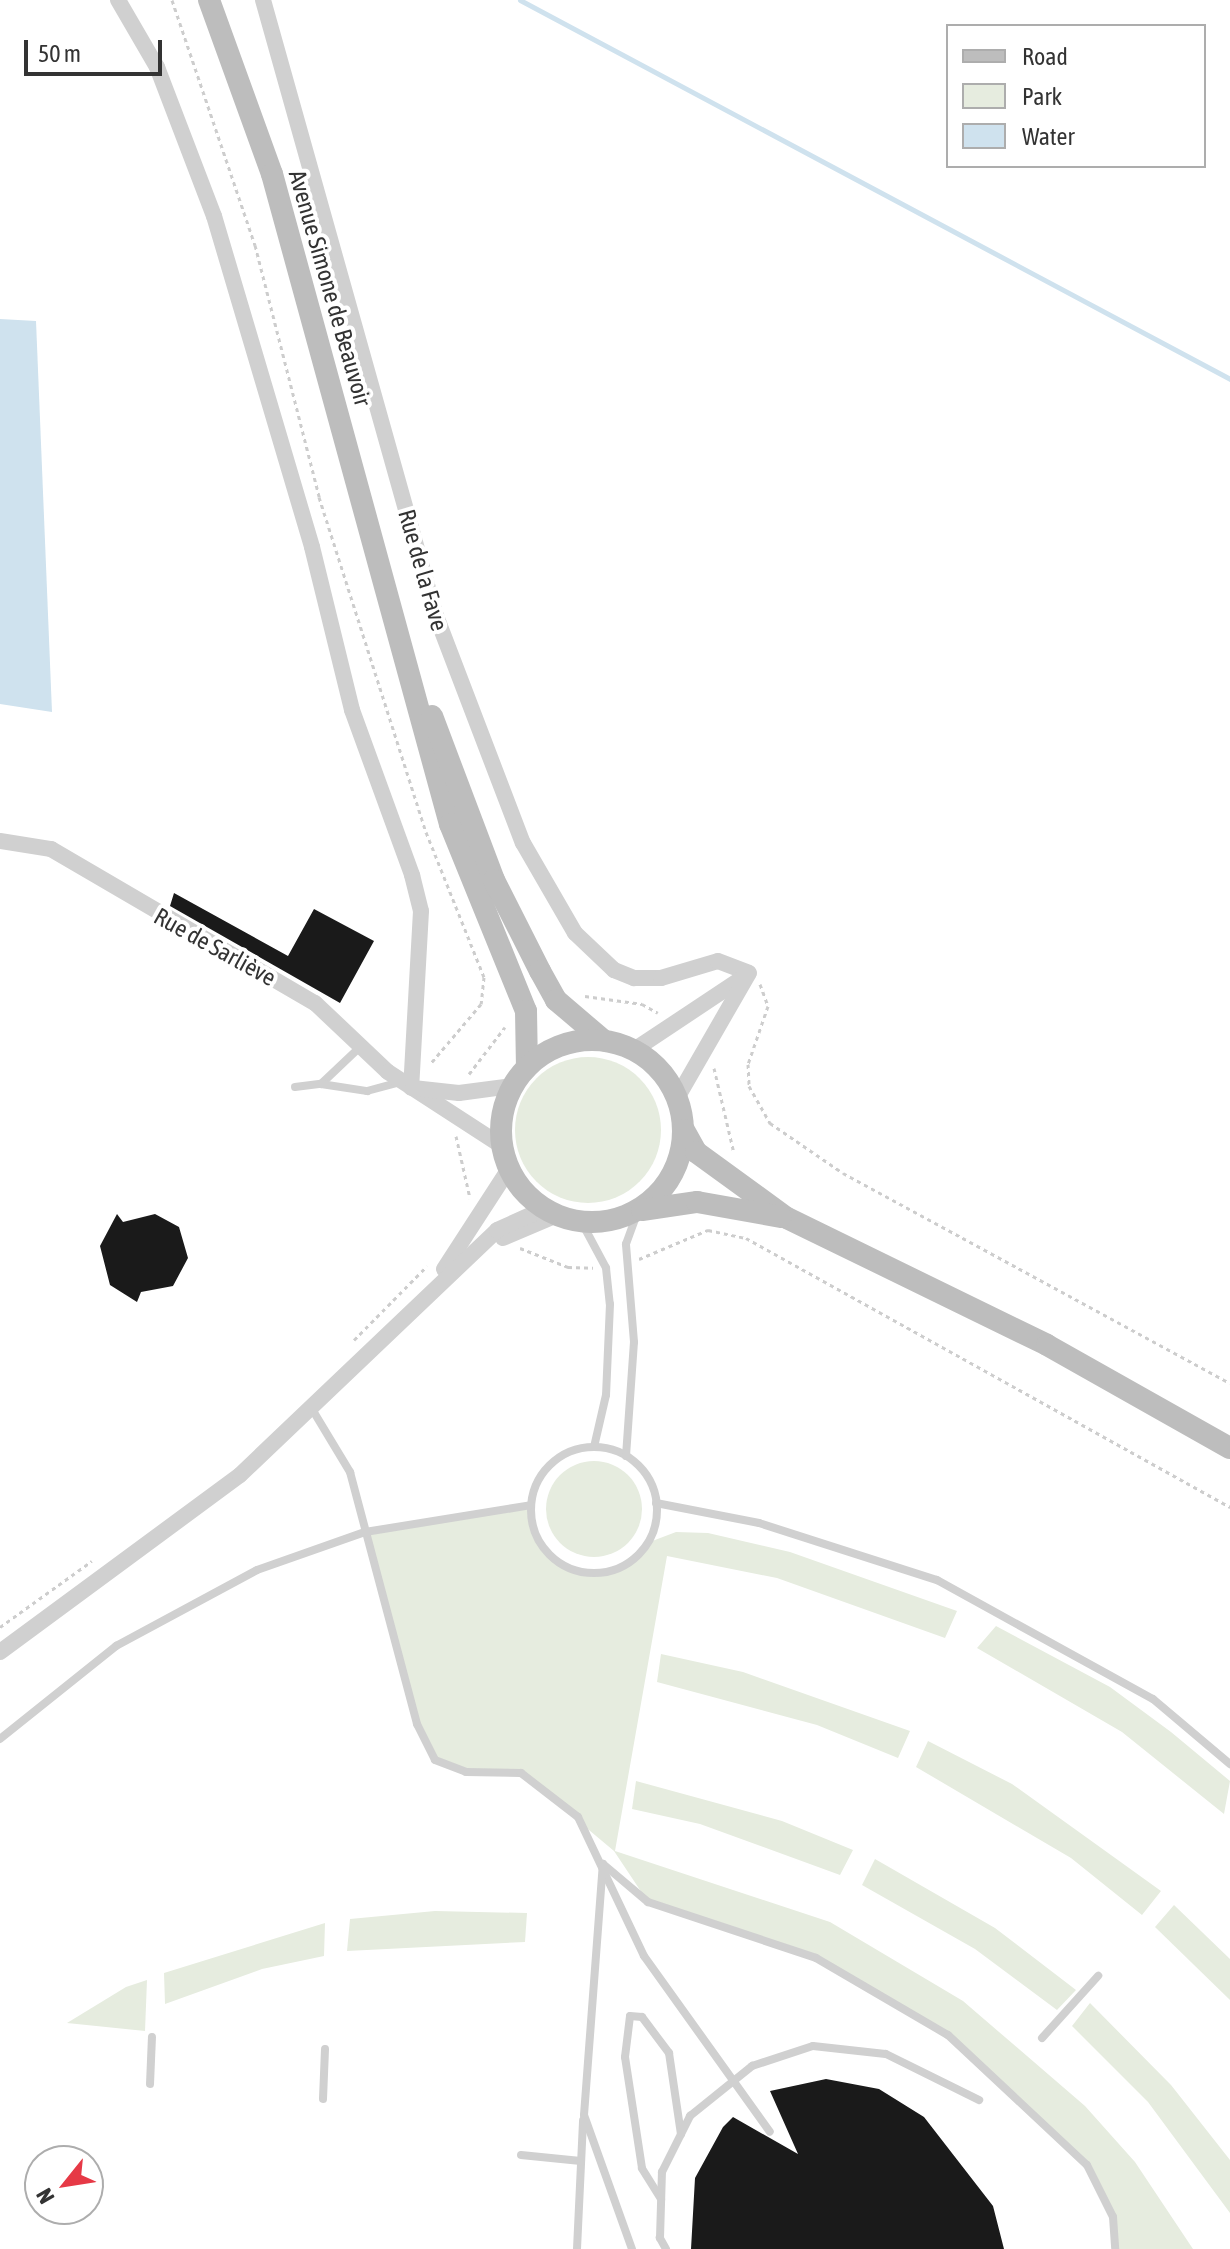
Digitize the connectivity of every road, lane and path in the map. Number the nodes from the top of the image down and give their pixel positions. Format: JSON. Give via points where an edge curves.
{"nodes":[{"id":1,"x":118,"y":0,"type":"edge"},
{"id":2,"x":172,"y":0,"type":"edge"},
{"id":3,"x":209,"y":0,"type":"edge"},
{"id":4,"x":263,"y":0,"type":"edge"},
{"id":5,"x":389,"y":594,"type":"junction"},
{"id":6,"x":432,"y":764,"type":"junction"},
{"id":7,"x":0,"y":841,"type":"edge"},
{"id":8,"x":749,"y":973,"type":"junction"},
{"id":9,"x":556,"y":1000,"type":"junction"},
{"id":10,"x":526,"y":1011,"type":"junction"},
{"id":11,"x":677,"y":1024,"type":"junction"},
{"id":12,"x":603,"y":1040,"type":"junction"},
{"id":13,"x":360,"y":1047,"type":"junction"},
{"id":14,"x":703,"y":1049,"type":"junction"},
{"id":15,"x":634,"y":1050,"type":"junction"},
{"id":16,"x":531,"y":1063,"type":"junction"},
{"id":17,"x":321,"y":1084,"type":"junction"},
{"id":18,"x":407,"y":1085,"type":"junction"},
{"id":19,"x":512,"y":1086,"type":"junction"},
{"id":20,"x":295,"y":1087,"type":"dead end"},
{"id":21,"x":459,"y":1093,"type":"junction"},
{"id":22,"x":677,"y":1098,"type":"junction"},
{"id":23,"x":456,"y":1117,"type":"junction"},
{"id":24,"x":684,"y":1130,"type":"junction"},
{"id":25,"x":502,"y":1146,"type":"junction"},
{"id":26,"x":744,"y":1164,"type":"dead end"},
{"id":27,"x":509,"y":1169,"type":"junction"},
{"id":28,"x":473,"y":1209,"type":"junction"},
{"id":29,"x":638,"y":1211,"type":"junction"},
{"id":30,"x":551,"y":1212,"type":"junction"},
{"id":31,"x":787,"y":1218,"type":"junction"},
{"id":32,"x":582,"y":1223,"type":"junction"},
{"id":33,"x":505,"y":1236,"type":"junction"},
{"id":34,"x":432,"y":1261,"type":"dead end"},
{"id":35,"x":627,"y":1264,"type":"junction"},
{"id":36,"x":606,"y":1268,"type":"junction"},
{"id":37,"x":425,"y":1297,"type":"junction"},
{"id":38,"x":349,"y":1345,"type":"dead end"},
{"id":39,"x":1230,"y":1383,"type":"edge"},
{"id":40,"x":312,"y":1409,"type":"junction"},
{"id":41,"x":594,"y":1447,"type":"junction"},
{"id":42,"x":1230,"y":1448,"type":"edge"},
{"id":43,"x":626,"y":1456,"type":"junction"},
{"id":44,"x":656,"y":1503,"type":"junction"},
{"id":45,"x":531,"y":1505,"type":"junction"},
{"id":46,"x":1230,"y":1507,"type":"edge"},
{"id":47,"x":365,"y":1532,"type":"junction"},
{"id":48,"x":93,"y":1560,"type":"dead end"},
{"id":49,"x":0,"y":1627,"type":"edge"},
{"id":50,"x":0,"y":1652,"type":"edge"},
{"id":51,"x":0,"y":1739,"type":"edge"},
{"id":52,"x":1230,"y":1764,"type":"edge"},
{"id":53,"x":603,"y":1864,"type":"junction"},
{"id":54,"x":1098,"y":1976,"type":"dead end"},
{"id":55,"x":152,"y":2037,"type":"dead end"},
{"id":56,"x":1042,"y":2038,"type":"dead end"},
{"id":57,"x":325,"y":2049,"type":"dead end"},
{"id":58,"x":732,"y":2078,"type":"junction"},
{"id":59,"x":150,"y":2084,"type":"dead end"},
{"id":60,"x":323,"y":2099,"type":"dead end"},
{"id":61,"x":979,"y":2100,"type":"dead end"},
{"id":62,"x":584,"y":2115,"type":"junction"},
{"id":63,"x":770,"y":2132,"type":"dead end"},
{"id":64,"x":681,"y":2134,"type":"junction"},
{"id":65,"x":521,"y":2155,"type":"dead end"},
{"id":66,"x":581,"y":2161,"type":"junction"},
{"id":67,"x":661,"y":2200,"type":"junction"},
{"id":68,"x":577,"y":2249,"type":"edge"},
{"id":69,"x":632,"y":2249,"type":"edge"},
{"id":70,"x":666,"y":2249,"type":"edge"},
{"id":71,"x":1115,"y":2249,"type":"edge"}],
"edges":[{"from":1,"to":18,"type":"street","via":[[157,67],[205,189],[312,547],[352,710],[412,875],[421,911]]},
{"from":2,"to":18,"type":"path","via":[[251,231],[319,497],[426,832],[484,977],[481,1004]]},
{"from":3,"to":5,"type":"main road","name":"Avenue Simone de Beauvoir","via":[[272,174]]},
{"from":4,"to":8,"type":"street","name":"Rue de la Fave","via":[[435,613],[523,843],[575,933],[614,970],[634,978],[661,978],[718,961]]},
{"from":5,"to":6,"type":"main road"},
{"from":5,"to":9,"type":"main road","via":[[471,824]]},
{"from":6,"to":10,"type":"main road"},
{"from":6,"to":16,"type":"main road","via":[[443,775],[535,1007]]},
{"from":7,"to":13,"type":"street","name":"Rue de Sarliève","via":[[51,849],[315,1003]]},
{"from":8,"to":11,"type":"street"},
{"from":8,"to":14,"type":"street"},
{"from":8,"to":39,"type":"path","via":[[768,1006],[748,1064],[749,1086],[770,1123],[843,1173]]},
{"from":9,"to":11,"type":"path","via":[[596,995],[642,1004]]},
{"from":9,"to":12,"type":"main road"},
{"from":10,"to":16,"type":"main road"},
{"from":10,"to":21,"type":"path","via":[[476,1058]]},
{"from":11,"to":15,"type":"street"},
{"from":12,"to":15,"type":"main road"},
{"from":12,"to":16,"type":"main road","via":[[579,1040]]},
{"from":13,"to":17,"type":"lane"},
{"from":13,"to":18,"type":"street","name":"Rue de Sarliève"},
{"from":14,"to":22,"type":"street"},
{"from":14,"to":26,"type":"path","via":[[716,1071],[733,1153]]},
{"from":15,"to":22,"type":"main road","via":[[667,1078]]},
{"from":16,"to":19,"type":"main road"},
{"from":17,"to":18,"type":"lane","via":[[367,1091]]},
{"from":17,"to":20,"type":"lane"},
{"from":18,"to":21,"type":"street"},
{"from":18,"to":23,"type":"street","name":"Rue de Sarliève"},
{"from":19,"to":21,"type":"street"},
{"from":19,"to":25,"type":"main road","via":[[502,1115]]},
{"from":22,"to":24,"type":"main road"},
{"from":23,"to":25,"type":"street","name":"Rue de Sarliève"},
{"from":23,"to":28,"type":"path","via":[[460,1170]]},
{"from":24,"to":29,"type":"main road","via":[[672,1176]]},
{"from":24,"to":31,"type":"main road","via":[[696,1152]]},
{"from":25,"to":27,"type":"main road"},
{"from":27,"to":28,"type":"street"},
{"from":27,"to":30,"type":"main road"},
{"from":28,"to":37,"type":"street"},
{"from":29,"to":31,"type":"main road","via":[[697,1202]]},
{"from":29,"to":32,"type":"main road","via":[[611,1221]]},
{"from":29,"to":35,"type":"lane"},
{"from":30,"to":32,"type":"main road"},
{"from":30,"to":33,"type":"street"},
{"from":30,"to":37,"type":"street","via":[[497,1230]]},
{"from":31,"to":42,"type":"main road","via":[[1047,1345]]},
{"from":32,"to":36,"type":"lane"},
{"from":33,"to":36,"type":"path","via":[[533,1256],[568,1267]]},
{"from":33,"to":37,"type":"street","via":[[439,1297]]},
{"from":34,"to":38,"type":"path"},
{"from":35,"to":43,"type":"lane","via":[[634,1342]]},
{"from":35,"to":46,"type":"path","via":[[708,1230],[746,1238]]},
{"from":36,"to":41,"type":"lane","via":[[610,1342]]},
{"from":37,"to":40,"type":"street"},
{"from":40,"to":47,"type":"lane","via":[[350,1472]]},
{"from":40,"to":50,"type":"street","via":[[158,1541]]},
{"from":41,"to":43,"type":"lane"},
{"from":41,"to":45,"type":"lane","via":[[558,1457],[535,1487]]},
{"from":43,"to":44,"type":"lane","via":[[646,1476]]},
{"from":44,"to":45,"type":"lane","via":[[655,1524],[634,1559],[595,1573],[555,1560],[537,1535]]},
{"from":44,"to":52,"type":"lane","via":[[759,1523],[937,1580],[1153,1699]]},
{"from":45,"to":47,"type":"lane"},
{"from":47,"to":51,"type":"lane","via":[[257,1570],[160,1619]]},
{"from":47,"to":53,"type":"lane","via":[[417,1724],[435,1760],[466,1772],[521,1773],[534,1781],[578,1817]]},
{"from":48,"to":49,"type":"path"},
{"from":53,"to":58,"type":"lane","via":[[644,1956]]},
{"from":53,"to":62,"type":"lane"},
{"from":53,"to":71,"type":"lane","via":[[648,1902],[816,1958],[948,2035],[1087,2165],[1113,2217]]},
{"from":54,"to":56,"type":"lane"},
{"from":55,"to":59,"type":"lane"},
{"from":57,"to":60,"type":"lane"},
{"from":58,"to":61,"type":"lane","via":[[813,2046],[886,2054]]},
{"from":58,"to":63,"type":"lane"},
{"from":58,"to":64,"type":"lane","via":[[690,2116]]},
{"from":62,"to":66,"type":"lane"},
{"from":62,"to":69,"type":"lane"},
{"from":64,"to":67,"type":"lane","via":[[662,2172]]},
{"from":64,"to":67,"type":"lane","via":[[669,2053],[642,2017],[630,2016],[625,2057],[642,2168]]},
{"from":65,"to":66,"type":"lane"},
{"from":66,"to":68,"type":"lane"},
{"from":67,"to":70,"type":"lane","via":[[660,2238]]}]}
